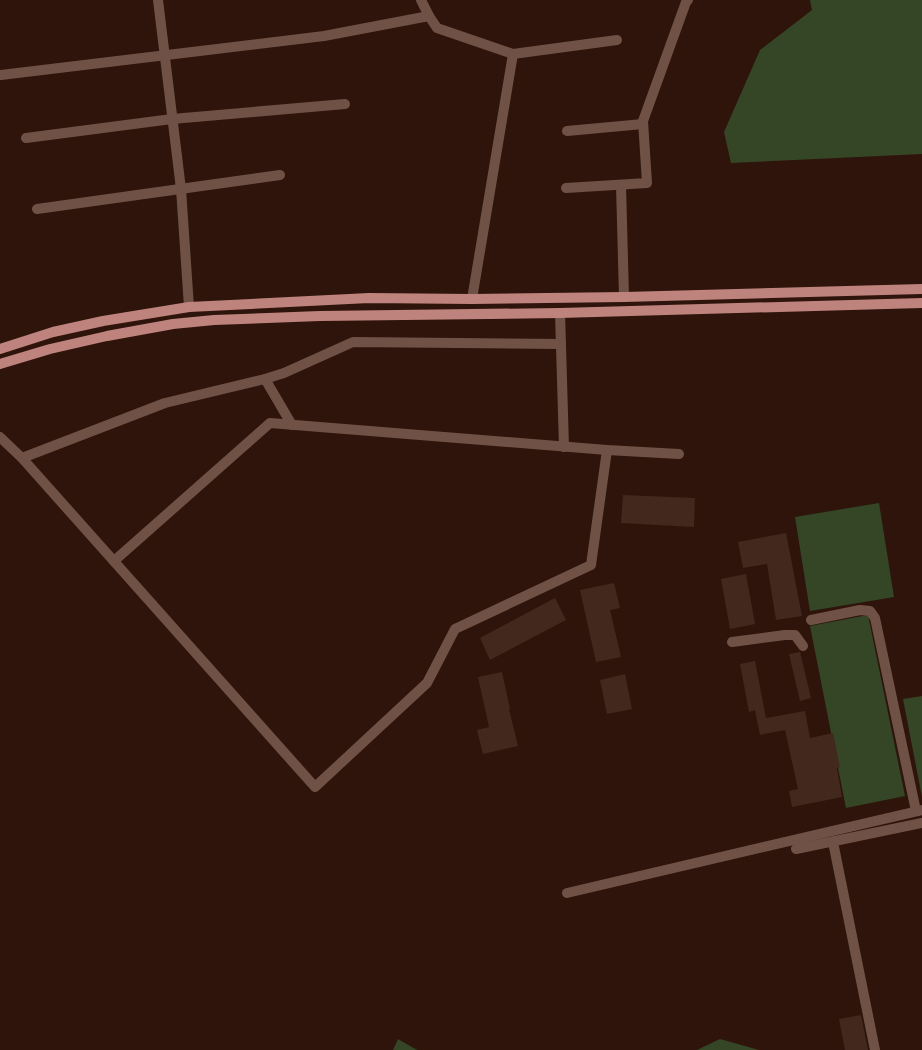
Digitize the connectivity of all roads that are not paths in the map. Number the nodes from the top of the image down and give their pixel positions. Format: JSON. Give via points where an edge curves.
{"nodes":[{"id":1,"x":158,"y":0,"type":"edge"},
{"id":2,"x":421,"y":0,"type":"edge"},
{"id":3,"x":688,"y":0,"type":"edge"},
{"id":4,"x":430,"y":16,"type":"junction"},
{"id":5,"x":617,"y":40,"type":"dead end"},
{"id":6,"x":513,"y":54,"type":"junction"},
{"id":7,"x":165,"y":55,"type":"junction"},
{"id":8,"x":1,"y":75,"type":"dead end"},
{"id":9,"x":344,"y":104,"type":"dead end"},
{"id":10,"x":172,"y":119,"type":"junction"},
{"id":11,"x":643,"y":124,"type":"junction"},
{"id":12,"x":567,"y":131,"type":"dead end"},
{"id":13,"x":26,"y":138,"type":"dead end"},
{"id":14,"x":280,"y":175,"type":"dead end"},
{"id":15,"x":621,"y":185,"type":"junction"},
{"id":16,"x":566,"y":188,"type":"dead end"},
{"id":17,"x":181,"y":189,"type":"junction"},
{"id":18,"x":37,"y":208,"type":"dead end"},
{"id":19,"x":922,"y":289,"type":"edge"},
{"id":20,"x":624,"y":297,"type":"junction"},
{"id":21,"x":472,"y":299,"type":"junction"},
{"id":22,"x":922,"y":303,"type":"edge"},
{"id":23,"x":190,"y":307,"type":"junction"},
{"id":24,"x":560,"y":313,"type":"junction"},
{"id":25,"x":561,"y":344,"type":"junction"},
{"id":26,"x":0,"y":349,"type":"edge"},
{"id":27,"x":0,"y":364,"type":"edge"},
{"id":28,"x":265,"y":379,"type":"junction"},
{"id":29,"x":292,"y":425,"type":"junction"},
{"id":30,"x":0,"y":437,"type":"edge"},
{"id":31,"x":564,"y":447,"type":"junction"},
{"id":32,"x":607,"y":450,"type":"junction"},
{"id":33,"x":679,"y":454,"type":"dead end"},
{"id":34,"x":22,"y":458,"type":"junction"},
{"id":35,"x":114,"y":561,"type":"junction"},
{"id":36,"x":811,"y":620,"type":"dead end"},
{"id":37,"x":732,"y":642,"type":"dead end"},
{"id":38,"x":803,"y":646,"type":"dead end"},
{"id":39,"x":919,"y":810,"type":"edge"},
{"id":40,"x":922,"y":823,"type":"edge"},
{"id":41,"x":833,"y":842,"type":"junction"},
{"id":42,"x":796,"y":849,"type":"dead end"},
{"id":43,"x":567,"y":893,"type":"dead end"},
{"id":44,"x":876,"y":1050,"type":"edge"}],
"edges":[{"from":1,"to":7,"type":"street"},
{"from":2,"to":4,"type":"street"},
{"from":3,"to":11,"type":"street"},
{"from":4,"to":6,"type":"street","via":[[437,28]]},
{"from":4,"to":7,"type":"street","via":[[324,36]]},
{"from":5,"to":6,"type":"street"},
{"from":6,"to":21,"type":"street"},
{"from":7,"to":8,"type":"street"},
{"from":7,"to":10,"type":"street"},
{"from":9,"to":10,"type":"street"},
{"from":10,"to":13,"type":"street"},
{"from":10,"to":17,"type":"street"},
{"from":11,"to":12,"type":"street"},
{"from":11,"to":15,"type":"street","via":[[647,183]]},
{"from":14,"to":17,"type":"street"},
{"from":15,"to":16,"type":"street"},
{"from":15,"to":20,"type":"street"},
{"from":17,"to":18,"type":"street"},
{"from":17,"to":23,"type":"street"},
{"from":19,"to":20,"type":"main road"},
{"from":20,"to":21,"type":"main road"},
{"from":21,"to":23,"type":"main road","via":[[369,298]]},
{"from":22,"to":24,"type":"main road"},
{"from":23,"to":26,"type":"main road","via":[[104,320],[53,332]]},
{"from":24,"to":25,"type":"street"},
{"from":24,"to":27,"type":"main road","via":[[320,316],[198,321],[107,336]]},
{"from":25,"to":28,"type":"street","via":[[353,342]]},
{"from":25,"to":31,"type":"street"},
{"from":28,"to":29,"type":"street"},
{"from":28,"to":34,"type":"street","via":[[165,403]]},
{"from":29,"to":31,"type":"street"},
{"from":29,"to":35,"type":"street","via":[[270,423]]},
{"from":30,"to":34,"type":"street"},
{"from":31,"to":32,"type":"street"},
{"from":32,"to":33,"type":"street"},
{"from":32,"to":35,"type":"street","via":[[591,565],[455,629],[427,683],[315,787]]},
{"from":34,"to":35,"type":"street"},
{"from":36,"to":39,"type":"street","via":[[860,610],[870,611],[875,618]]},
{"from":37,"to":38,"type":"street","via":[[785,634],[795,635]]},
{"from":39,"to":43,"type":"street"},
{"from":40,"to":41,"type":"street"},
{"from":41,"to":42,"type":"street"},
{"from":41,"to":44,"type":"street"}]}
